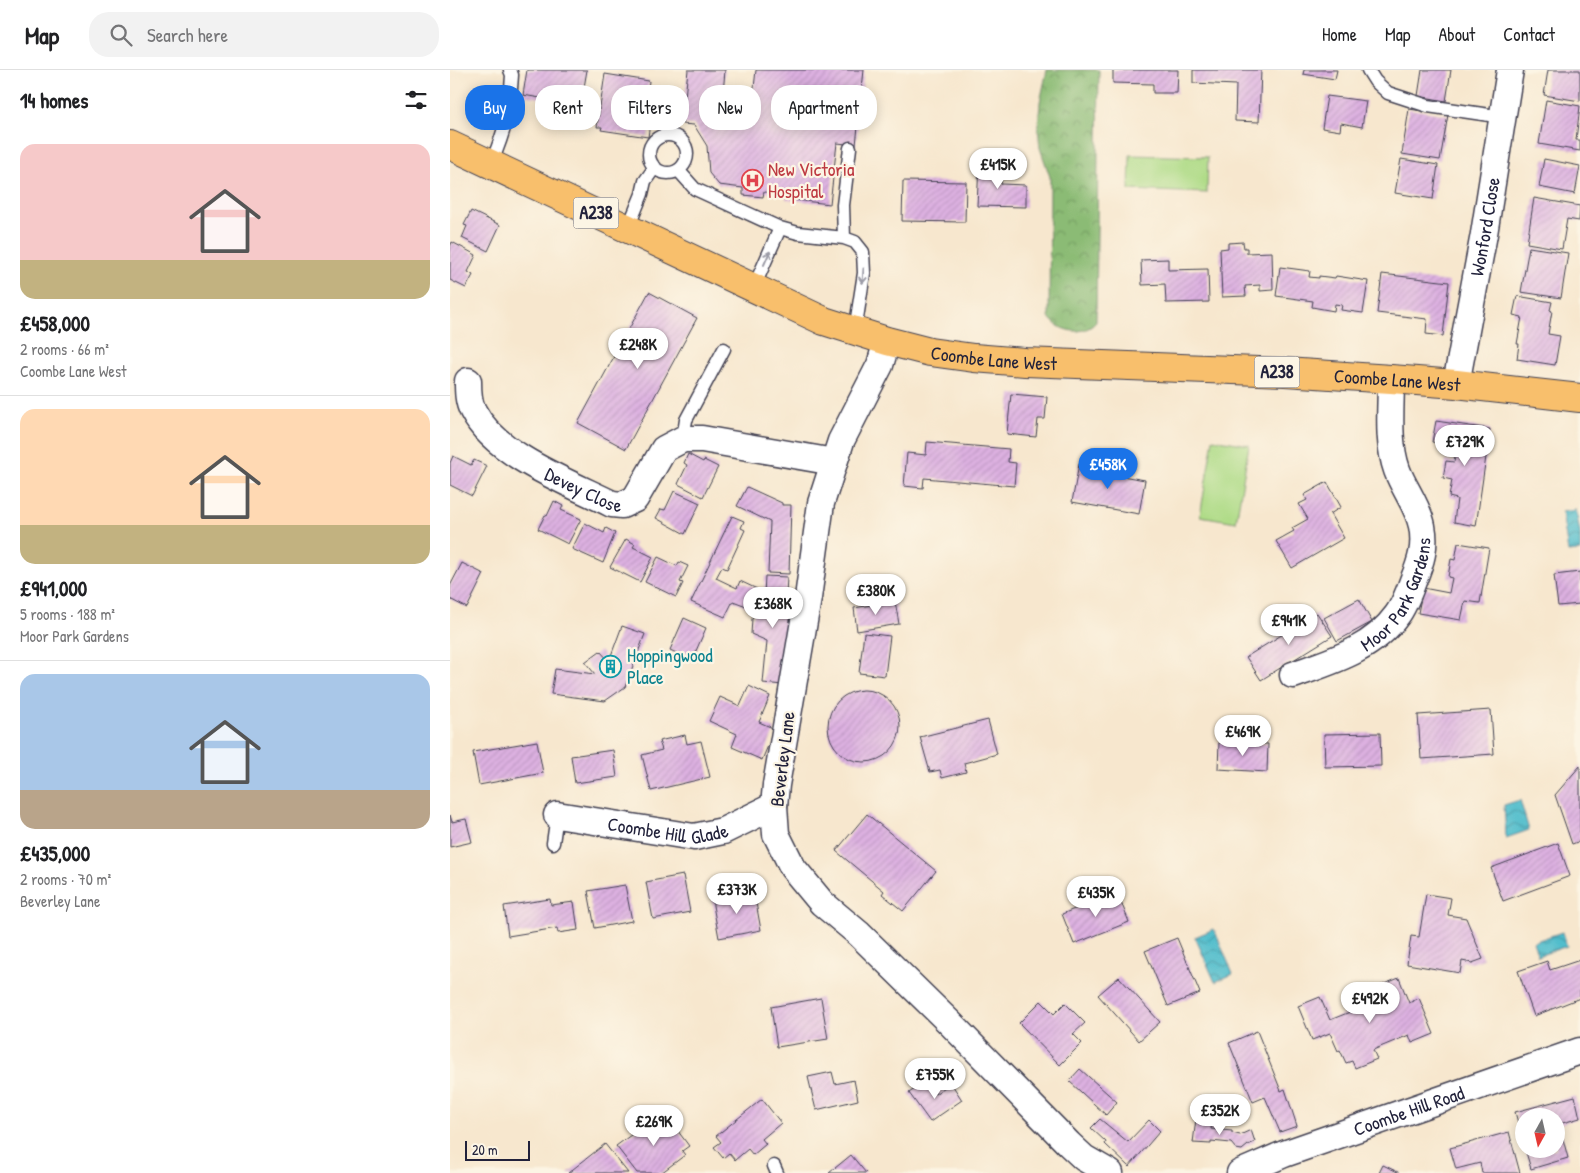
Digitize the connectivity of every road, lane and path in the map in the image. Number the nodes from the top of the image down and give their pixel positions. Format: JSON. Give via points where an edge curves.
{"nodes":[{"id":1,"x":510,"y":70,"type":"edge"},
{"id":2,"x":1368,"y":70,"type":"edge"},
{"id":3,"x":1510,"y":70,"type":"edge"},
{"id":4,"x":1503,"y":117,"type":"junction"},
{"id":5,"x":450,"y":145,"type":"edge"},
{"id":6,"x":850,"y":148,"type":"dead end"},
{"id":7,"x":491,"y":164,"type":"junction"},
{"id":8,"x":655,"y":168,"type":"junction"},
{"id":9,"x":678,"y":170,"type":"junction"},
{"id":10,"x":628,"y":228,"type":"junction"},
{"id":11,"x":780,"y":228,"type":"junction"},
{"id":12,"x":844,"y":238,"type":"junction"},
{"id":13,"x":754,"y":287,"type":"junction"},
{"id":14,"x":855,"y":331,"type":"junction"},
{"id":15,"x":887,"y":341,"type":"junction"},
{"id":16,"x":724,"y":350,"type":"dead end"},
{"id":17,"x":1391,"y":379,"type":"junction"},
{"id":18,"x":468,"y":381,"type":"dead end"},
{"id":19,"x":1456,"y":384,"type":"junction"},
{"id":20,"x":1580,"y":398,"type":"edge"},
{"id":21,"x":683,"y":439,"type":"junction"},
{"id":22,"x":834,"y":462,"type":"junction"},
{"id":23,"x":1293,"y":675,"type":"dead end"},
{"id":24,"x":774,"y":806,"type":"junction"},
{"id":25,"x":557,"y":815,"type":"joint"},
{"id":26,"x":553,"y":843,"type":"dead end"},
{"id":27,"x":1580,"y":1051,"type":"edge"},
{"id":28,"x":1110,"y":1173,"type":"edge"},
{"id":29,"x":1240,"y":1173,"type":"edge"}],
"edges":[{"from":1,"to":7,"type":"lane","via":[[508,118]]},
{"from":2,"to":4,"type":"lane","via":[[1374,81],[1388,93],[1428,106]]},
{"from":3,"to":4,"type":"street","name":"Wonford Close"},
{"from":4,"to":19,"type":"street","name":"Wonford Close"},
{"from":5,"to":7,"type":"main road","name":"Coombe Lane West","number":"A238"},
{"from":6,"to":12,"type":"lane","via":[[843,205]]},
{"from":7,"to":10,"type":"main road","name":"Coombe Lane West","number":"A238"},
{"from":8,"to":9,"type":"lane","via":[[666,172]]},
{"from":8,"to":9,"type":"lane","via":[[649,156],[651,144],[667,134],[679,138],[686,148],[686,160]]},
{"from":8,"to":10,"type":"lane","via":[[645,181]]},
{"from":9,"to":11,"type":"lane","via":[[695,189]]},
{"from":10,"to":13,"type":"main road","name":"Coombe Lane West","number":"A238"},
{"from":11,"to":12,"type":"lane"},
{"from":13,"to":11,"type":"lane","one_way":true},
{"from":12,"to":14,"type":"lane","one_way":true,"via":[[855,242],[863,252],[864,274]]},
{"from":13,"to":14,"type":"main road","name":"Coombe Lane West","number":"A238","via":[[824,321]]},
{"from":14,"to":15,"type":"main road","name":"Coombe Lane West","number":"A238"},
{"from":15,"to":17,"type":"main road","name":"Coombe Lane West","number":"A238","via":[[930,352],[1024,362]]},
{"from":15,"to":22,"type":"street","name":"Beverley Lane","via":[[880,365]]},
{"from":16,"to":21,"type":"lane","via":[[686,420]]},
{"from":17,"to":19,"type":"main road","name":"Coombe Lane West","number":"A238"},
{"from":17,"to":23,"type":"street","name":"Moor Park Gardens","via":[[1393,454],[1422,524],[1421,561],[1398,614],[1384,632],[1363,648]]},
{"from":18,"to":21,"type":"street","name":"Devey Close","via":[[472,410],[484,429],[505,447],[540,469],[612,504],[622,505],[636,499],[664,449]]},
{"from":19,"to":20,"type":"main road","name":"Coombe Lane West","number":"A238"},
{"from":21,"to":22,"type":"street","via":[[702,438]]},
{"from":22,"to":24,"type":"street","name":"Beverley Lane","via":[[821,503]]},
{"from":24,"to":25,"type":"street","name":"Coombe Hill Glade","via":[[723,831],[694,837]]},
{"from":24,"to":28,"type":"street","name":"Beverley Lane","via":[[776,834],[793,868],[822,903],[860,934],[1069,1144],[1084,1158]]},
{"from":25,"to":26,"type":"lane"},
{"from":27,"to":29,"type":"street","name":"Coombe Hill Road","via":[[1284,1154]]}]}
